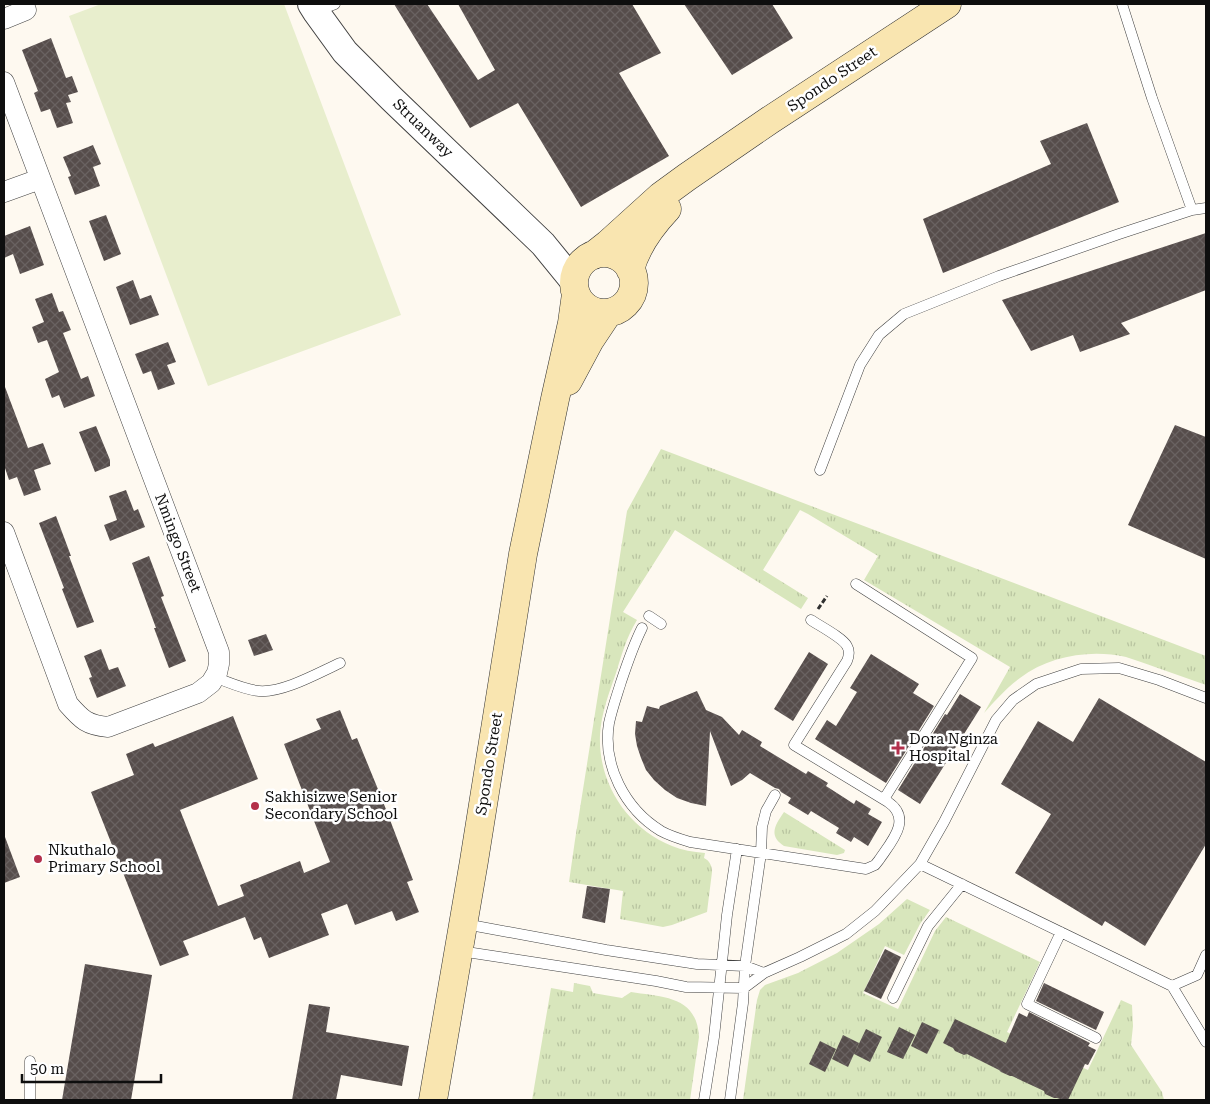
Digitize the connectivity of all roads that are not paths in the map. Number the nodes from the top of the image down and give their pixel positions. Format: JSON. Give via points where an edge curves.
{"nodes":[{"id":1,"x":1122,"y":4,"type":"edge"},
{"id":2,"x":321,"y":6,"type":"edge"},
{"id":3,"x":24,"y":7,"type":"edge"},
{"id":4,"x":934,"y":7,"type":"edge"},
{"id":5,"x":4,"y":18,"type":"edge"},
{"id":6,"x":4,"y":82,"type":"edge"},
{"id":7,"x":719,"y":156,"type":"junction"},
{"id":8,"x":40,"y":179,"type":"junction"},
{"id":9,"x":4,"y":192,"type":"edge"},
{"id":10,"x":1206,"y":208,"type":"edge"},
{"id":11,"x":1192,"y":210,"type":"junction"},
{"id":12,"x":630,"y":268,"type":"junction"},
{"id":13,"x":582,"y":273,"type":"junction"},
{"id":14,"x":608,"y":313,"type":"junction"},
{"id":15,"x":549,"y":428,"type":"junction"},
{"id":16,"x":820,"y":470,"type":"dead end"},
{"id":17,"x":4,"y":532,"type":"edge"},
{"id":18,"x":856,"y":584,"type":"dead end"},
{"id":19,"x":649,"y":616,"type":"dead end"},
{"id":20,"x":811,"y":620,"type":"dead end"},
{"id":21,"x":661,"y":624,"type":"dead end"},
{"id":22,"x":642,"y":628,"type":"dead end"},
{"id":23,"x":340,"y":663,"type":"dead end"},
{"id":24,"x":214,"y":677,"type":"junction"},
{"id":25,"x":1206,"y":698,"type":"edge"},
{"id":26,"x":775,"y":795,"type":"dead end"},
{"id":27,"x":884,"y":799,"type":"junction"},
{"id":28,"x":737,"y":850,"type":"junction"},
{"id":29,"x":761,"y":853,"type":"junction"},
{"id":30,"x":920,"y":864,"type":"junction"},
{"id":31,"x":962,"y":884,"type":"junction"},
{"id":32,"x":463,"y":924,"type":"junction"},
{"id":33,"x":1061,"y":932,"type":"junction"},
{"id":34,"x":458,"y":950,"type":"junction"},
{"id":35,"x":1206,"y":955,"type":"edge"},
{"id":36,"x":722,"y":965,"type":"junction"},
{"id":37,"x":745,"y":966,"type":"junction"},
{"id":38,"x":764,"y":973,"type":"junction"},
{"id":39,"x":1172,"y":986,"type":"junction"},
{"id":40,"x":719,"y":987,"type":"junction"},
{"id":41,"x":744,"y":988,"type":"junction"},
{"id":42,"x":893,"y":998,"type":"dead end"},
{"id":43,"x":1096,"y":1038,"type":"dead end"},
{"id":44,"x":1206,"y":1042,"type":"edge"},
{"id":45,"x":30,"y":1061,"type":"dead end"},
{"id":46,"x":30,"y":1100,"type":"edge"},
{"id":47,"x":433,"y":1100,"type":"edge"},
{"id":48,"x":704,"y":1100,"type":"edge"},
{"id":49,"x":730,"y":1100,"type":"edge"}],
"edges":[{"from":1,"to":11,"type":"lane"},
{"from":2,"to":13,"type":"street","name":"Struanway","via":[[345,52],[544,244]]},
{"from":3,"to":5,"type":"street"},
{"from":4,"to":7,"type":"main road","name":"Spondo Street"},
{"from":6,"to":8,"type":"street","name":"Nmingo Street"},
{"from":7,"to":12,"type":"main road","name":"Spondo Street","via":[[659,217],[644,236]]},
{"from":7,"to":13,"type":"main road","name":"Spondo Street","via":[[661,196],[608,244]]},
{"from":8,"to":9,"type":"street"},
{"from":8,"to":24,"type":"street","name":"Nmingo Street","via":[[219,652]]},
{"from":10,"to":11,"type":"lane"},
{"from":11,"to":16,"type":"lane","via":[[999,276],[904,314],[878,335],[860,365]]},
{"from":12,"to":13,"type":"main road","via":[[618,257],[606,253]]},
{"from":12,"to":14,"type":"main road","via":[[634,284],[632,293],[623,306]]},
{"from":13,"to":14,"type":"main road","via":[[581,302],[588,309]]},
{"from":13,"to":15,"type":"main road","name":"Spondo Street"},
{"from":14,"to":15,"type":"main road","name":"Spondo Street","via":[[576,365]]},
{"from":15,"to":32,"type":"main road","name":"Spondo Street","via":[[522,564]]},
{"from":17,"to":24,"type":"street","via":[[68,704],[81,718],[94,725],[108,727],[198,693]]},
{"from":18,"to":27,"type":"lane","via":[[972,658]]},
{"from":19,"to":21,"type":"lane"},
{"from":20,"to":27,"type":"lane","via":[[843,641],[849,656],[794,745]]},
{"from":22,"to":28,"type":"lane","via":[[609,724],[608,740],[614,774],[634,807],[662,831],[690,842]]},
{"from":23,"to":24,"type":"lane","via":[[281,689],[260,691]]},
{"from":25,"to":30,"type":"lane","via":[[1119,668],[1081,669],[1036,684],[1013,700],[996,720]]},
{"from":26,"to":29,"type":"lane","via":[[762,827]]},
{"from":27,"to":29,"type":"lane","via":[[896,809],[900,824],[879,860],[871,867],[866,869]]},
{"from":28,"to":29,"type":"lane"},
{"from":28,"to":36,"type":"lane"},
{"from":29,"to":37,"type":"lane"},
{"from":30,"to":31,"type":"lane"},
{"from":30,"to":38,"type":"lane","via":[[875,911],[846,934]]},
{"from":31,"to":33,"type":"lane"},
{"from":31,"to":42,"type":"lane","via":[[928,926]]},
{"from":32,"to":34,"type":"main road","name":"Spondo Street"},
{"from":32,"to":36,"type":"lane","via":[[606,950]]},
{"from":33,"to":39,"type":"lane"},
{"from":33,"to":43,"type":"lane","via":[[1027,1004]]},
{"from":34,"to":40,"type":"lane","via":[[686,987]]},
{"from":34,"to":47,"type":"main road","name":"Spondo Street"},
{"from":35,"to":39,"type":"lane","via":[[1197,975]]},
{"from":36,"to":37,"type":"lane"},
{"from":36,"to":40,"type":"lane"},
{"from":37,"to":38,"type":"lane"},
{"from":37,"to":41,"type":"lane"},
{"from":38,"to":41,"type":"lane"},
{"from":39,"to":44,"type":"lane"},
{"from":40,"to":41,"type":"lane"},
{"from":40,"to":48,"type":"lane"},
{"from":41,"to":49,"type":"lane"},
{"from":45,"to":46,"type":"lane"}]}
